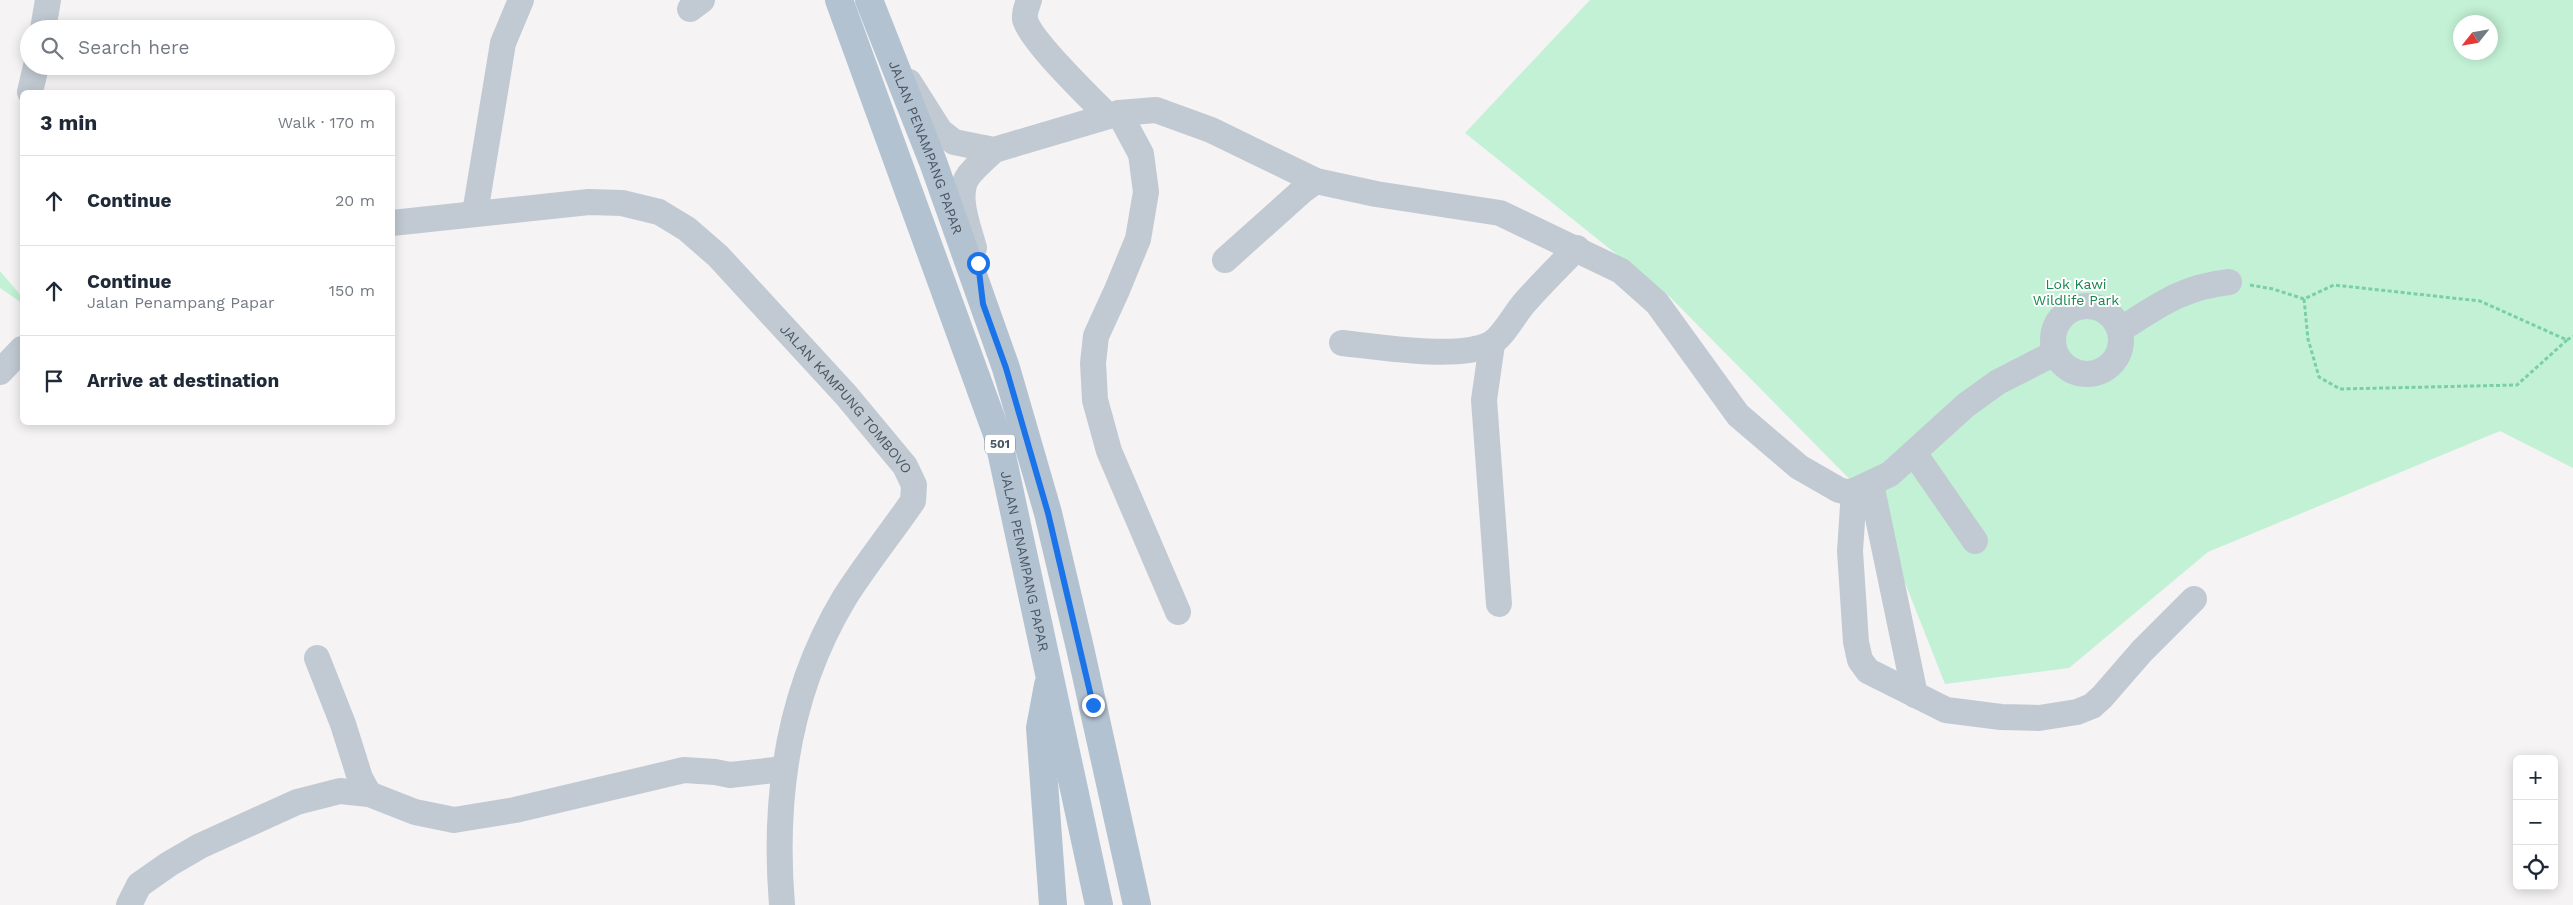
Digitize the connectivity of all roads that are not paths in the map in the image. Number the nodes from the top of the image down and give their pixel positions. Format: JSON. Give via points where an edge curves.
{"nodes":[{"id":1,"x":48,"y":0,"type":"edge"},
{"id":2,"x":521,"y":0,"type":"edge"},
{"id":3,"x":839,"y":0,"type":"edge"},
{"id":4,"x":869,"y":0,"type":"edge"},
{"id":5,"x":1029,"y":0,"type":"edge"},
{"id":6,"x":45,"y":20,"type":"edge"},
{"id":7,"x":888,"y":45,"type":"junction"},
{"id":8,"x":34,"y":75,"type":"edge"},
{"id":9,"x":30,"y":90,"type":"edge"},
{"id":10,"x":1113,"y":115,"type":"junction"},
{"id":11,"x":994,"y":150,"type":"junction"},
{"id":12,"x":1316,"y":181,"type":"junction"},
{"id":13,"x":475,"y":213,"type":"junction"},
{"id":14,"x":395,"y":223,"type":"edge"},
{"id":15,"x":1577,"y":248,"type":"junction"},
{"id":16,"x":1225,"y":260,"type":"dead end"},
{"id":17,"x":2229,"y":282,"type":"road end"},
{"id":18,"x":983,"y":304,"type":"junction"},
{"id":19,"x":2120,"y":330,"type":"junction"},
{"id":20,"x":1342,"y":343,"type":"dead end"},
{"id":21,"x":1492,"y":344,"type":"junction"},
{"id":22,"x":20,"y":351,"type":"edge"},
{"id":23,"x":2055,"y":353,"type":"junction"},
{"id":24,"x":0,"y":372,"type":"edge"},
{"id":25,"x":1914,"y":453,"type":"junction"},
{"id":26,"x":1862,"y":488,"type":"junction"},
{"id":27,"x":1975,"y":540,"type":"dead end"},
{"id":28,"x":2194,"y":600,"type":"dead end"},
{"id":29,"x":1498,"y":604,"type":"dead end"},
{"id":30,"x":1178,"y":612,"type":"dead end"},
{"id":31,"x":317,"y":658,"type":"dead end"},
{"id":32,"x":1050,"y":675,"type":"junction"},
{"id":33,"x":1915,"y":695,"type":"junction"},
{"id":34,"x":784,"y":769,"type":"junction"},
{"id":35,"x":369,"y":794,"type":"junction"},
{"id":36,"x":1123,"y":836,"type":"junction"},
{"id":37,"x":129,"y":905,"type":"edge"},
{"id":38,"x":782,"y":905,"type":"edge"},
{"id":39,"x":1053,"y":905,"type":"edge"},
{"id":40,"x":1099,"y":905,"type":"edge"},
{"id":41,"x":1122,"y":905,"type":"edge"},
{"id":42,"x":1137,"y":905,"type":"edge"}],
"edges":[{"from":1,"to":6,"type":"street"},
{"from":2,"to":13,"type":"street","via":[[503,43]]},
{"from":3,"to":32,"type":"main road","name":"JALAN PENAMPANG PAPAR","number":"501","via":[[998,437]]},
{"from":4,"to":7,"type":"main road","name":"JALAN PENAMPANG PAPAR","number":"501"},
{"from":5,"to":10,"type":"street","via":[[1025,15],[1030,29],[1061,67]]},
{"from":7,"to":11,"type":"street","via":[[940,131],[954,142]]},
{"from":7,"to":18,"type":"main road","name":"JALAN PENAMPANG PAPAR","number":"501"},
{"from":8,"to":9,"type":"street"},
{"from":10,"to":11,"type":"street"},
{"from":10,"to":12,"type":"street","via":[[1156,110],[1179,117]]},
{"from":10,"to":30,"type":"street","via":[[1141,154],[1146,192],[1138,239],[1096,336],[1093,363],[1095,400],[1110,450]]},
{"from":11,"to":18,"type":"street","via":[[968,176],[962,199],[978,263]]},
{"from":12,"to":15,"type":"street","via":[[1376,194],[1500,213]]},
{"from":12,"to":16,"type":"street"},
{"from":13,"to":14,"type":"street","name":"JALAN KAMPUNG TOMBOVO"},
{"from":13,"to":34,"type":"street","name":"JALAN KAMPUNG TOMBOVO","via":[[589,202],[622,202],[659,212],[686,229],[743,282],[846,395],[905,466],[914,485],[913,500],[845,597],[818,649],[797,707]]},
{"from":15,"to":21,"type":"street","via":[[1526,301]]},
{"from":15,"to":26,"type":"street","via":[[1621,271],[1657,304],[1738,415],[1799,467],[1838,490]]},
{"from":17,"to":19,"type":"street","via":[[2203,285],[2169,299]]},
{"from":18,"to":36,"type":"main road","name":"JALAN PENAMPANG PAPAR","number":"501","via":[[1006,368],[1048,513]]},
{"from":19,"to":23,"type":"street","via":[[2121,348],[2113,363],[2099,373],[2082,374],[2066,367]]},
{"from":19,"to":23,"type":"street","via":[[2111,314],[2094,306],[2076,307],[2061,317],[2053,334]]},
{"from":20,"to":21,"type":"street","via":[[1443,351],[1474,350]]},
{"from":21,"to":29,"type":"street","via":[[1484,400]]},
{"from":22,"to":24,"type":"street"},
{"from":23,"to":25,"type":"street","via":[[1990,388],[1966,405]]},
{"from":25,"to":26,"type":"street","via":[[1890,474]]},
{"from":25,"to":27,"type":"street"},
{"from":26,"to":33,"type":"street"},
{"from":26,"to":33,"type":"street","via":[[1850,551],[1860,660],[1868,671]]},
{"from":28,"to":33,"type":"street","via":[[2142,651],[2102,697],[2092,706],[2077,712],[2039,718],[2001,717],[1946,710]]},
{"from":31,"to":35,"type":"street","via":[[360,778]]},
{"from":32,"to":39,"type":"main road","via":[[1040,728]]},
{"from":32,"to":40,"type":"main road","name":"JALAN PENAMPANG PAPAR","number":"501"},
{"from":34,"to":35,"type":"street","via":[[730,775],[684,770],[515,810],[454,820],[415,812]]},
{"from":34,"to":38,"type":"street","name":"JALAN KAMPUNG TOMBOVO","via":[[780,804]]},
{"from":35,"to":37,"type":"street","via":[[340,791],[264,815],[169,864],[140,885]]},
{"from":36,"to":41,"type":"main road"},
{"from":36,"to":42,"type":"main road","name":"JALAN PENAMPANG PAPAR","number":"501"}]}
